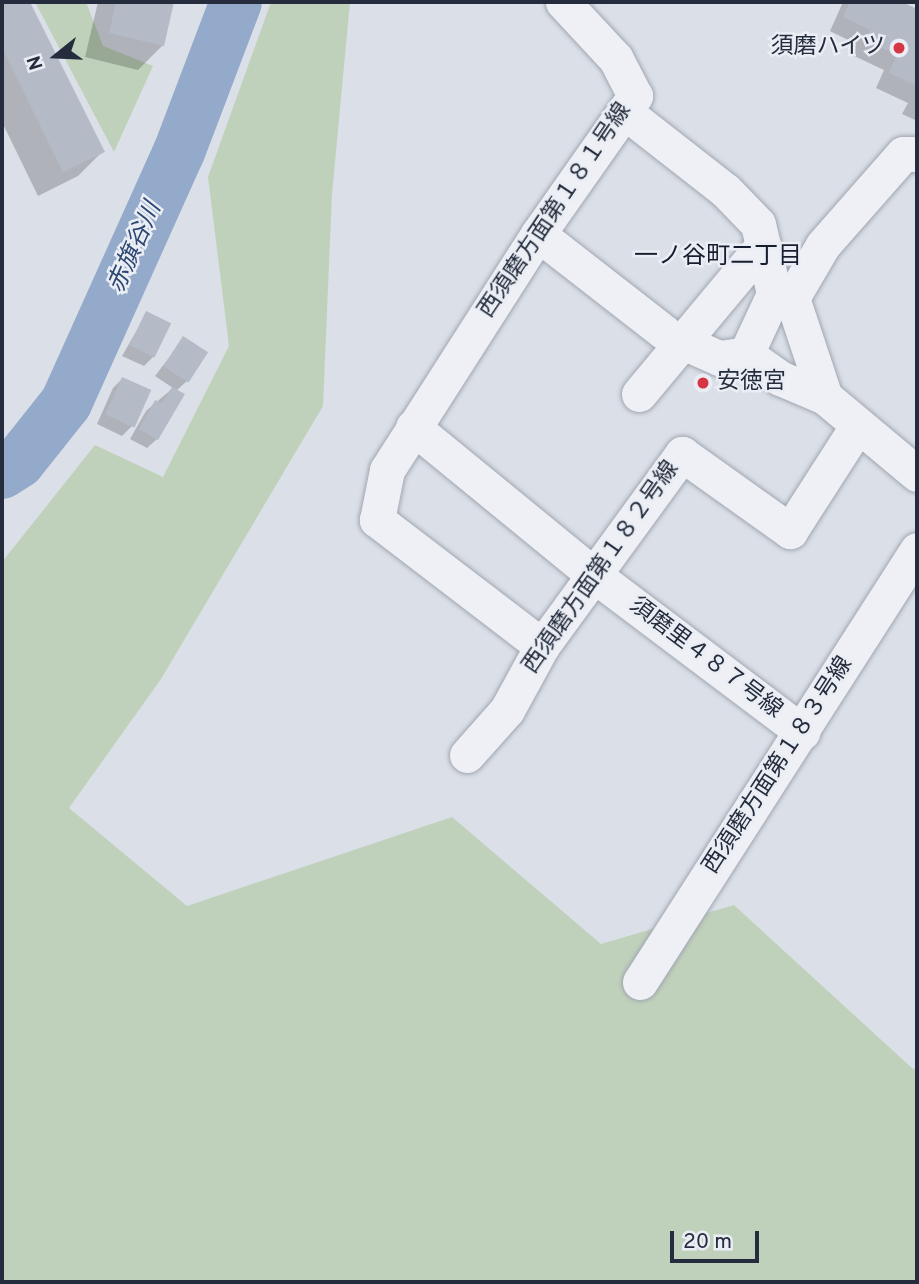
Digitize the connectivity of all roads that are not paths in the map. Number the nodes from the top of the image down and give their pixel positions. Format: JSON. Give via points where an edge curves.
{"nodes":[{"id":1,"x":563,"y":2,"type":"edge"},
{"id":2,"x":625,"y":112,"type":"junction"},
{"id":3,"x":917,"y":155,"type":"edge"},
{"id":4,"x":538,"y":234,"type":"junction"},
{"id":5,"x":763,"y":245,"type":"junction"},
{"id":6,"x":783,"y":296,"type":"junction"},
{"id":7,"x":673,"y":337,"type":"junction"},
{"id":8,"x":746,"y":354,"type":"junction"},
{"id":9,"x":639,"y":394,"type":"dead end"},
{"id":10,"x":825,"y":397,"type":"junction"},
{"id":11,"x":858,"y":425,"type":"junction"},
{"id":12,"x":413,"y":427,"type":"junction"},
{"id":13,"x":917,"y":474,"type":"edge"},
{"id":14,"x":917,"y":550,"type":"edge"},
{"id":15,"x":594,"y":575,"type":"junction"},
{"id":16,"x":542,"y":646,"type":"junction"},
{"id":17,"x":802,"y":732,"type":"junction"},
{"id":18,"x":467,"y":755,"type":"dead end"},
{"id":19,"x":639,"y":982,"type":"dead end"}],
"edges":[{"from":1,"to":2,"type":"street","name":"西須磨方面第１８１号線","via":[[616,59],[635,96]]},
{"from":2,"to":4,"type":"street","name":"西須磨方面第１８１号線"},
{"from":2,"to":5,"type":"street","via":[[725,190],[758,224]]},
{"from":3,"to":6,"type":"street","via":[[903,154]]},
{"from":4,"to":7,"type":"street"},
{"from":4,"to":12,"type":"street","name":"西須磨方面第１８１号線"},
{"from":5,"to":6,"type":"street"},
{"from":5,"to":7,"type":"street"},
{"from":6,"to":8,"type":"street"},
{"from":6,"to":10,"type":"street"},
{"from":7,"to":8,"type":"street","via":[[719,358]]},
{"from":7,"to":9,"type":"street"},
{"from":8,"to":10,"type":"street","via":[[780,378]]},
{"from":10,"to":11,"type":"street"},
{"from":11,"to":13,"type":"street"},
{"from":11,"to":15,"type":"street","name":"西須磨方面第１８２号線","via":[[790,531],[682,454]]},
{"from":12,"to":15,"type":"street","name":"須磨里４８７号線"},
{"from":12,"to":16,"type":"street","name":"西須磨方面第１８１号線","via":[[387,470],[377,520]]},
{"from":14,"to":17,"type":"street","name":"西須磨方面第１８３号線"},
{"from":15,"to":16,"type":"street","name":"西須磨方面第１８２号線"},
{"from":15,"to":17,"type":"street","name":"須磨里４８７号線"},
{"from":16,"to":18,"type":"street","name":"西須磨方面第１８２号線","via":[[507,710]]},
{"from":17,"to":19,"type":"street","name":"西須磨方面第１８３号線"}]}
